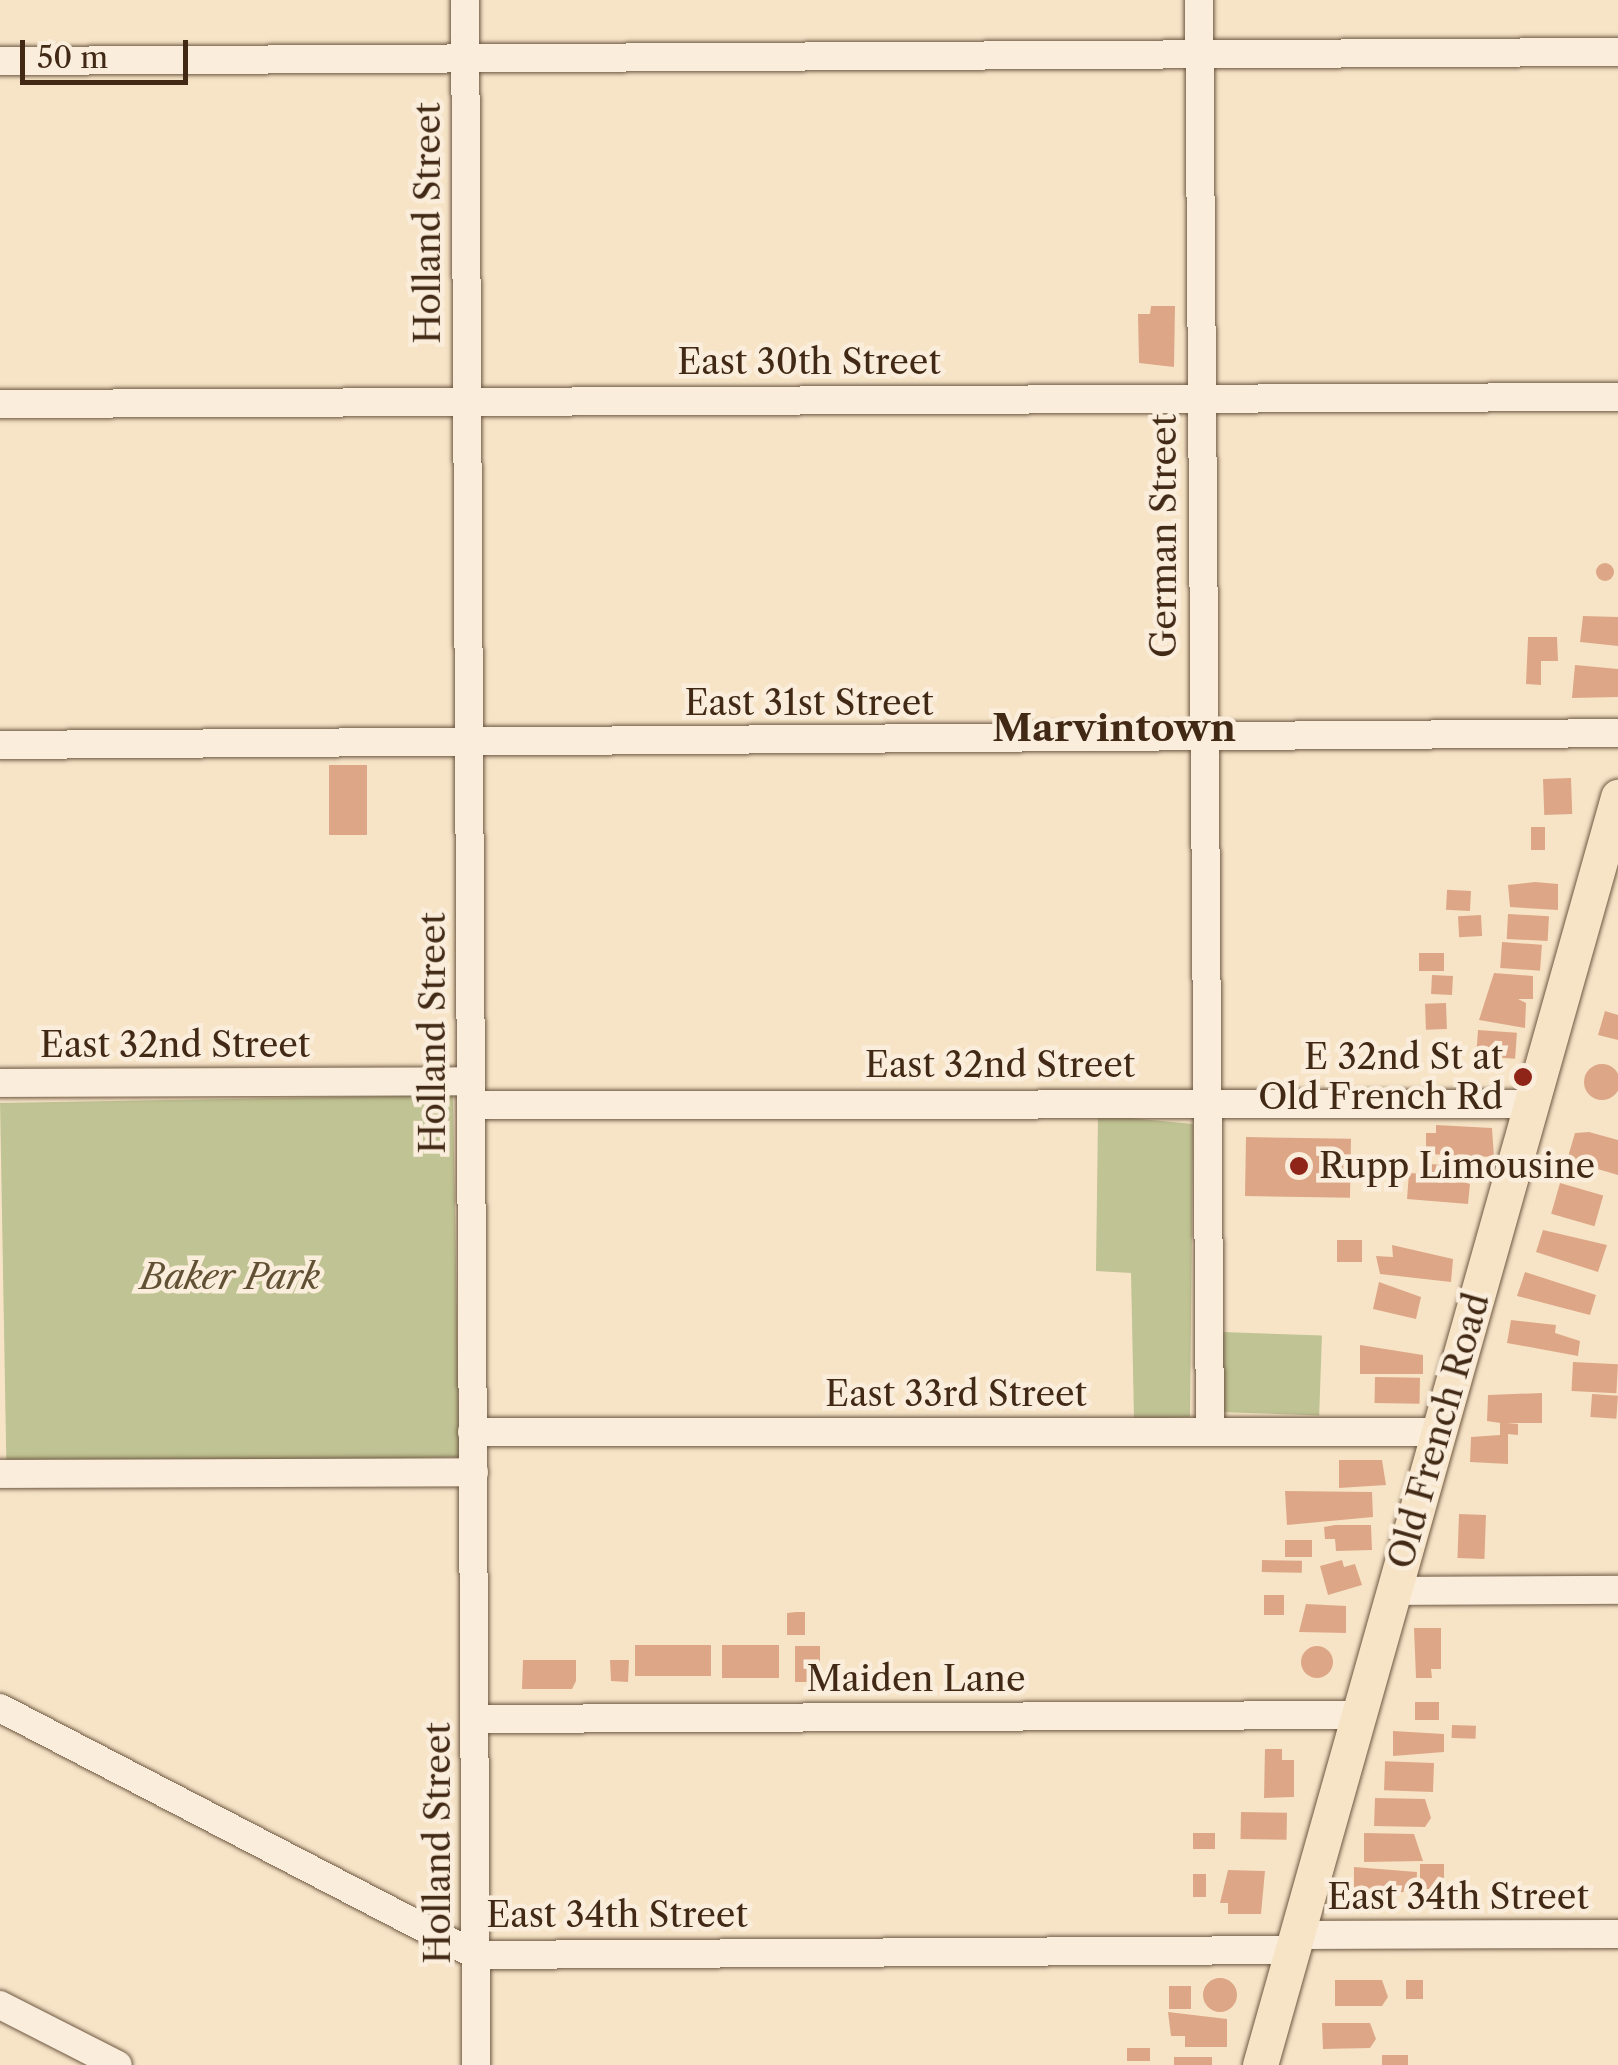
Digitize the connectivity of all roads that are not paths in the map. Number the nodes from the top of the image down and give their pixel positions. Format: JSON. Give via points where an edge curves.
{"nodes":[{"id":1,"x":465,"y":0,"type":"edge"},
{"id":2,"x":1199,"y":0,"type":"edge"},
{"id":3,"x":1618,"y":52,"type":"edge"},
{"id":4,"x":1199,"y":54,"type":"junction"},
{"id":5,"x":465,"y":59,"type":"junction"},
{"id":6,"x":0,"y":61,"type":"edge"},
{"id":7,"x":1200,"y":397,"type":"junction"},
{"id":8,"x":1618,"y":397,"type":"edge"},
{"id":9,"x":466,"y":401,"type":"junction"},
{"id":10,"x":0,"y":404,"type":"edge"},
{"id":11,"x":1618,"y":733,"type":"edge"},
{"id":12,"x":1203,"y":738,"type":"junction"},
{"id":13,"x":469,"y":742,"type":"junction"},
{"id":14,"x":0,"y":745,"type":"edge"},
{"id":15,"x":1618,"y":797,"type":"edge"},
{"id":16,"x":0,"y":1083,"type":"edge"},
{"id":17,"x":470,"y":1093,"type":"junction"},
{"id":18,"x":1206,"y":1102,"type":"junction"},
{"id":19,"x":1530,"y":1104,"type":"junction"},
{"id":20,"x":1210,"y":1431,"type":"junction"},
{"id":21,"x":472,"y":1432,"type":"junction"},
{"id":22,"x":1440,"y":1432,"type":"junction"},
{"id":23,"x":474,"y":1472,"type":"junction"},
{"id":24,"x":0,"y":1474,"type":"edge"},
{"id":25,"x":1618,"y":1590,"type":"edge"},
{"id":26,"x":1394,"y":1591,"type":"junction"},
{"id":27,"x":0,"y":1708,"type":"edge"},
{"id":28,"x":1358,"y":1715,"type":"junction"},
{"id":29,"x":474,"y":1719,"type":"junction"},
{"id":30,"x":1618,"y":1934,"type":"edge"},
{"id":31,"x":1295,"y":1943,"type":"junction"},
{"id":32,"x":476,"y":1955,"type":"junction"},
{"id":33,"x":0,"y":2005,"type":"edge"},
{"id":34,"x":118,"y":2065,"type":"edge"},
{"id":35,"x":476,"y":2065,"type":"edge"},
{"id":36,"x":1260,"y":2065,"type":"edge"}],
"edges":[{"from":1,"to":5,"type":"street","name":"Holland Street"},
{"from":2,"to":4,"type":"street","name":"German Street"},
{"from":3,"to":4,"type":"street"},
{"from":4,"to":5,"type":"street"},
{"from":4,"to":7,"type":"street","name":"German Street"},
{"from":5,"to":6,"type":"street"},
{"from":5,"to":9,"type":"street","name":"Holland Street"},
{"from":7,"to":8,"type":"street","name":"East 30th Street"},
{"from":7,"to":9,"type":"street","name":"East 30th Street"},
{"from":7,"to":12,"type":"street","name":"German Street"},
{"from":9,"to":10,"type":"street","name":"East 30th Street"},
{"from":9,"to":13,"type":"street","name":"Holland Street"},
{"from":11,"to":12,"type":"street","name":"East 31st Street"},
{"from":12,"to":13,"type":"street","name":"East 31st Street"},
{"from":12,"to":18,"type":"street","name":"German Street"},
{"from":13,"to":14,"type":"street","name":"East 31st Street"},
{"from":13,"to":17,"type":"street","name":"Holland Street"},
{"from":15,"to":19,"type":"main road","name":"Old French Road"},
{"from":16,"to":17,"type":"street","name":"East 32nd Street"},
{"from":17,"to":18,"type":"street","name":"East 32nd Street"},
{"from":17,"to":21,"type":"street","name":"Holland Street"},
{"from":18,"to":19,"type":"street","name":"East 32nd Street"},
{"from":18,"to":20,"type":"street","name":"German Street"},
{"from":19,"to":22,"type":"main road","name":"Old French Road"},
{"from":20,"to":21,"type":"street","name":"East 33rd Street"},
{"from":20,"to":22,"type":"street","name":"East 33rd Street"},
{"from":21,"to":23,"type":"street","name":"Holland Street"},
{"from":22,"to":26,"type":"main road","name":"Old French Road"},
{"from":23,"to":24,"type":"street"},
{"from":23,"to":29,"type":"street","name":"Holland Street"},
{"from":25,"to":26,"type":"street"},
{"from":26,"to":28,"type":"main road","name":"Old French Road"},
{"from":27,"to":32,"type":"street","name":"East 34th Street"},
{"from":28,"to":29,"type":"street","name":"Maiden Lane"},
{"from":28,"to":31,"type":"main road","name":"Old French Road"},
{"from":29,"to":32,"type":"street","name":"Holland Street"},
{"from":30,"to":31,"type":"street","name":"East 34th Street"},
{"from":31,"to":32,"type":"street","name":"East 34th Street"},
{"from":31,"to":36,"type":"main road","name":"Old French Road"},
{"from":32,"to":35,"type":"street","name":"Holland Street"},
{"from":33,"to":34,"type":"street"}]}
